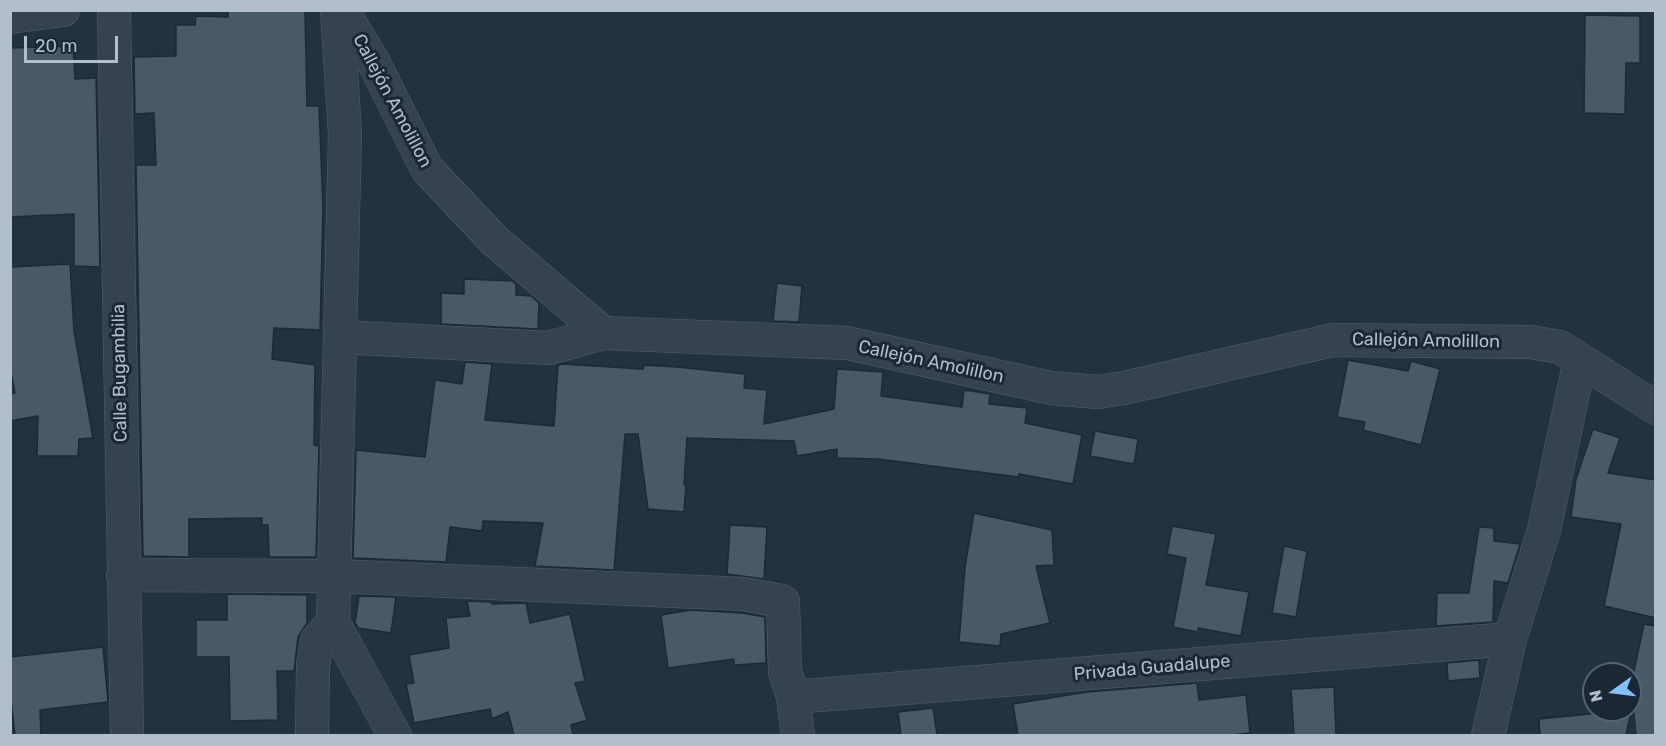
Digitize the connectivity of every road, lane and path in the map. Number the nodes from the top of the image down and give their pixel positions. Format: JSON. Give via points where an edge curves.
{"nodes":[{"id":1,"x":63,"y":10,"type":"edge"},
{"id":2,"x":114,"y":10,"type":"edge"},
{"id":3,"x":337,"y":10,"type":"edge"},
{"id":4,"x":342,"y":10,"type":"edge"},
{"id":5,"x":10,"y":17,"type":"edge"},
{"id":6,"x":603,"y":333,"type":"junction"},
{"id":7,"x":340,"y":337,"type":"junction"},
{"id":8,"x":1580,"y":360,"type":"junction"},
{"id":9,"x":1656,"y":408,"type":"edge"},
{"id":10,"x":123,"y":575,"type":"junction"},
{"id":11,"x":334,"y":576,"type":"junction"},
{"id":12,"x":333,"y":622,"type":"junction"},
{"id":13,"x":1510,"y":639,"type":"junction"},
{"id":14,"x":793,"y":697,"type":"junction"},
{"id":15,"x":127,"y":735,"type":"edge"},
{"id":16,"x":312,"y":735,"type":"edge"},
{"id":17,"x":395,"y":735,"type":"edge"},
{"id":18,"x":798,"y":735,"type":"edge"},
{"id":19,"x":1488,"y":735,"type":"edge"}],
"edges":[{"from":1,"to":5,"type":"street"},
{"from":2,"to":10,"type":"street","name":"Calle Bugambilia"},
{"from":3,"to":7,"type":"street","via":[[345,134]]},
{"from":4,"to":6,"type":"street","name":"Callejón Amolillon","via":[[375,65],[427,169],[494,240]]},
{"from":6,"to":7,"type":"street","via":[[549,348]]},
{"from":6,"to":8,"type":"street","name":"Callejón Amolillon","via":[[847,343],[1051,388],[1098,392],[1333,340],[1530,342],[1560,347]]},
{"from":7,"to":11,"type":"street"},
{"from":8,"to":9,"type":"street","name":"Callejón Amolillon"},
{"from":8,"to":13,"type":"street","via":[[1544,530]]},
{"from":10,"to":11,"type":"street"},
{"from":10,"to":15,"type":"street","name":"Calle Bugambilia"},
{"from":11,"to":12,"type":"street"},
{"from":11,"to":14,"type":"street","via":[[744,594],[781,601],[785,671]]},
{"from":12,"to":16,"type":"street","via":[[318,640],[313,666]]},
{"from":12,"to":17,"type":"street"},
{"from":13,"to":14,"type":"street","name":"Privada Guadalupe"},
{"from":13,"to":19,"type":"street"},
{"from":14,"to":18,"type":"street"}]}
